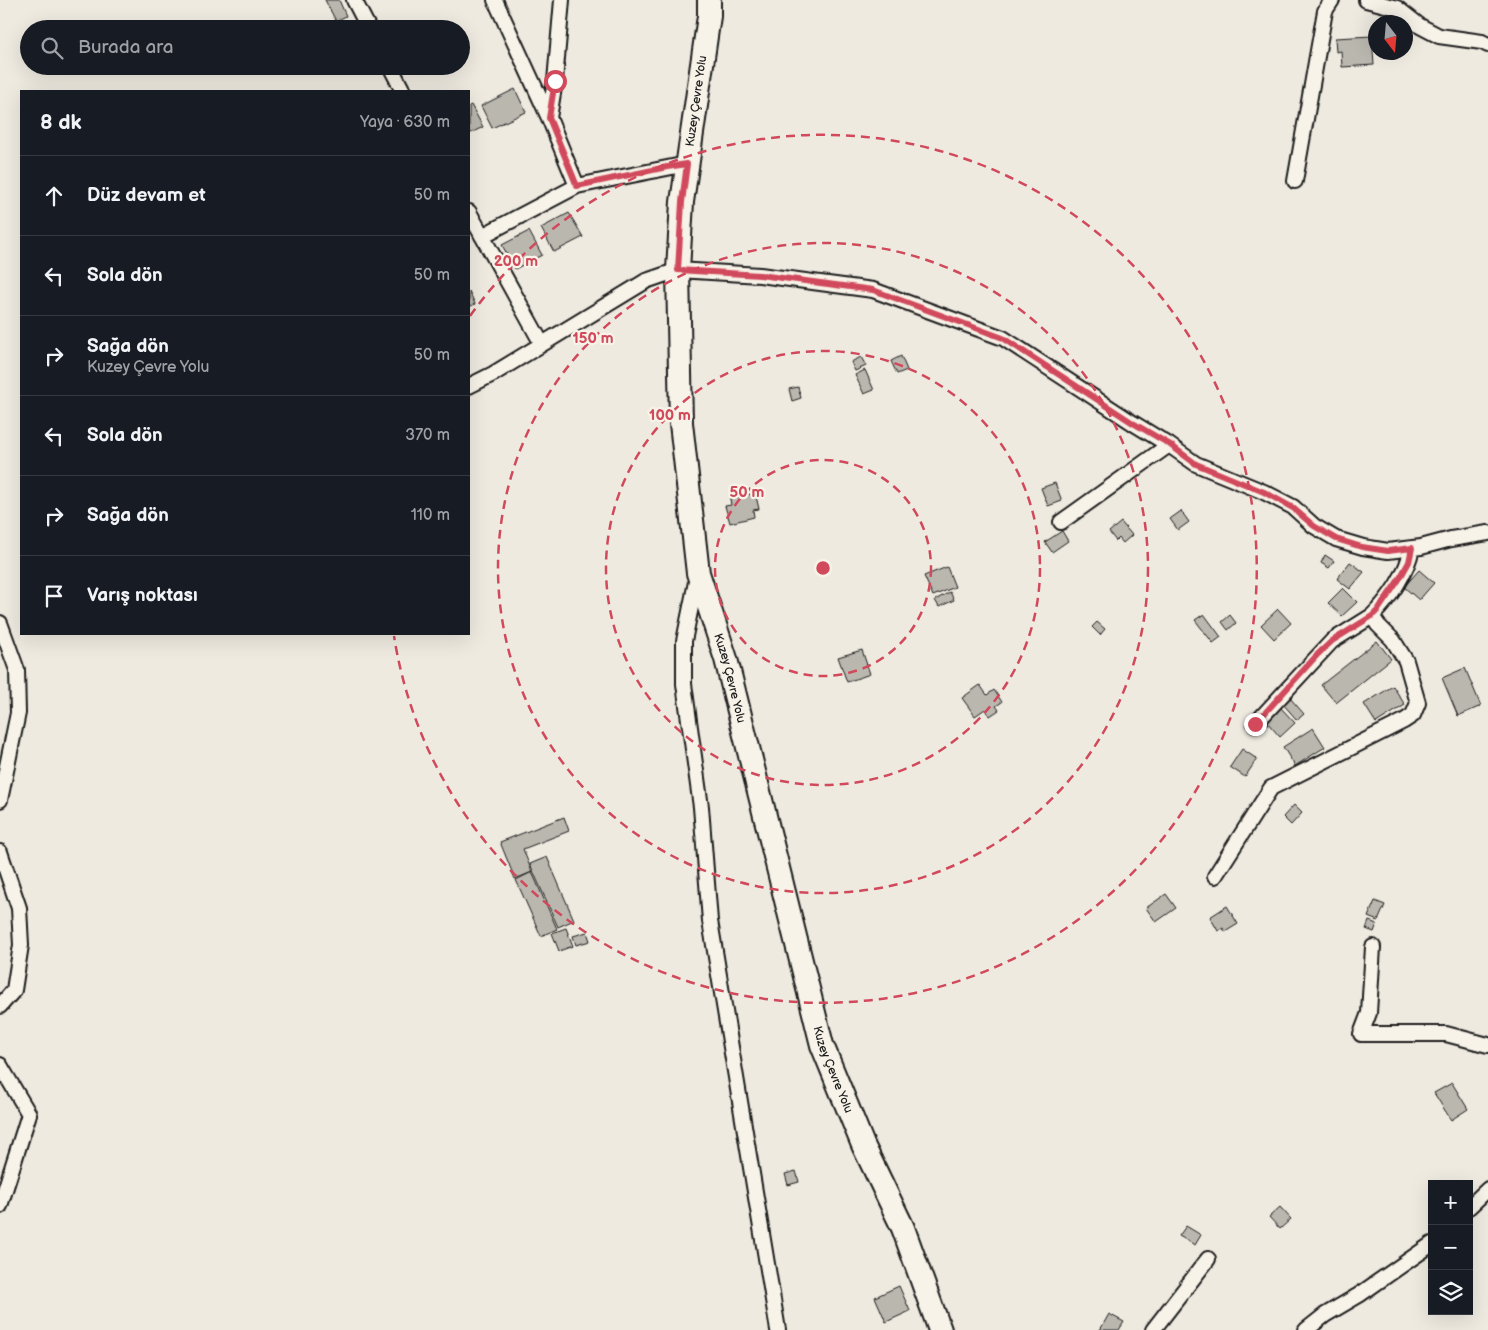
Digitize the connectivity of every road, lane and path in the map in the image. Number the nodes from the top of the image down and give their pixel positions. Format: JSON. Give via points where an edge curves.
{"nodes":[{"id":1,"x":354,"y":0,"type":"edge"},
{"id":2,"x":495,"y":0,"type":"edge"},
{"id":3,"x":562,"y":0,"type":"edge"},
{"id":4,"x":709,"y":0,"type":"edge"},
{"id":5,"x":1332,"y":0,"type":"edge"},
{"id":6,"x":1366,"y":0,"type":"edge"},
{"id":7,"x":364,"y":20,"type":"edge"},
{"id":8,"x":1488,"y":45,"type":"edge"},
{"id":9,"x":395,"y":75,"type":"edge"},
{"id":10,"x":402,"y":90,"type":"edge"},
{"id":11,"x":549,"y":118,"type":"junction"},
{"id":12,"x":687,"y":164,"type":"junction"},
{"id":13,"x":1295,"y":181,"type":"dead end"},
{"id":14,"x":577,"y":186,"type":"junction"},
{"id":15,"x":470,"y":214,"type":"edge"},
{"id":16,"x":482,"y":236,"type":"junction"},
{"id":17,"x":678,"y":270,"type":"junction"},
{"id":18,"x":542,"y":344,"type":"junction"},
{"id":19,"x":470,"y":386,"type":"edge"},
{"id":20,"x":1169,"y":444,"type":"junction"},
{"id":21,"x":1061,"y":522,"type":"dead end"},
{"id":22,"x":1488,"y":533,"type":"edge"},
{"id":23,"x":1412,"y":548,"type":"junction"},
{"id":24,"x":698,"y":573,"type":"junction"},
{"id":25,"x":1372,"y":616,"type":"junction"},
{"id":26,"x":0,"y":623,"type":"edge"},
{"id":27,"x":1255,"y":724,"type":"dead end"},
{"id":28,"x":0,"y":800,"type":"edge"},
{"id":29,"x":0,"y":852,"type":"edge"},
{"id":30,"x":1215,"y":876,"type":"dead end"},
{"id":31,"x":1373,"y":947,"type":"dead end"},
{"id":32,"x":0,"y":1006,"type":"edge"},
{"id":33,"x":1488,"y":1045,"type":"edge"},
{"id":34,"x":0,"y":1066,"type":"edge"},
{"id":35,"x":1488,"y":1189,"type":"edge"},
{"id":36,"x":1473,"y":1203,"type":"edge"},
{"id":37,"x":0,"y":1206,"type":"edge"},
{"id":38,"x":1428,"y":1247,"type":"edge"},
{"id":39,"x":1208,"y":1259,"type":"dead end"},
{"id":40,"x":778,"y":1330,"type":"edge"},
{"id":41,"x":940,"y":1330,"type":"edge"},
{"id":42,"x":1153,"y":1330,"type":"edge"},
{"id":43,"x":1306,"y":1330,"type":"edge"}],
"edges":[{"from":1,"to":7,"type":"street"},
{"from":2,"to":11,"type":"street"},
{"from":3,"to":11,"type":"street"},
{"from":4,"to":12,"type":"main road","name":"Kuzey Çevre Yolu"},
{"from":5,"to":13,"type":"street","via":[[1325,11]]},
{"from":6,"to":8,"type":"street","via":[[1397,8],[1439,36]]},
{"from":9,"to":10,"type":"street"},
{"from":11,"to":14,"type":"street"},
{"from":12,"to":14,"type":"street"},
{"from":12,"to":17,"type":"main road","name":"Kuzey Çevre Yolu"},
{"from":14,"to":16,"type":"street"},
{"from":15,"to":16,"type":"street"},
{"from":16,"to":18,"type":"street"},
{"from":17,"to":18,"type":"street","via":[[646,281]]},
{"from":17,"to":20,"type":"street","via":[[760,275],[873,290],[1003,338]]},
{"from":17,"to":24,"type":"main road","name":"Kuzey Çevre Yolu","via":[[682,423]]},
{"from":18,"to":19,"type":"street"},
{"from":20,"to":21,"type":"street"},
{"from":20,"to":23,"type":"street","via":[[1196,464],[1264,492],[1293,508],[1336,539],[1388,551]]},
{"from":22,"to":23,"type":"street"},
{"from":23,"to":25,"type":"street","via":[[1400,578]]},
{"from":24,"to":40,"type":"street","via":[[684,642],[684,684],[701,807],[710,920]]},
{"from":24,"to":41,"type":"main road","name":"Kuzey Çevre Yolu","via":[[726,659],[822,1045],[902,1228]]},
{"from":25,"to":27,"type":"street","via":[[1332,641]]},
{"from":25,"to":30,"type":"street","via":[[1393,640],[1406,662],[1418,703],[1413,714],[1271,788]]},
{"from":26,"to":28,"type":"street","via":[[17,670],[18,713]]},
{"from":29,"to":32,"type":"street","via":[[19,908],[21,946],[14,990]]},
{"from":31,"to":33,"type":"street","via":[[1369,1014],[1361,1034],[1446,1034]]},
{"from":34,"to":37,"type":"street","via":[[29,1114]]},
{"from":35,"to":36,"type":"street"},
{"from":38,"to":43,"type":"street"},
{"from":39,"to":42,"type":"street"}]}
